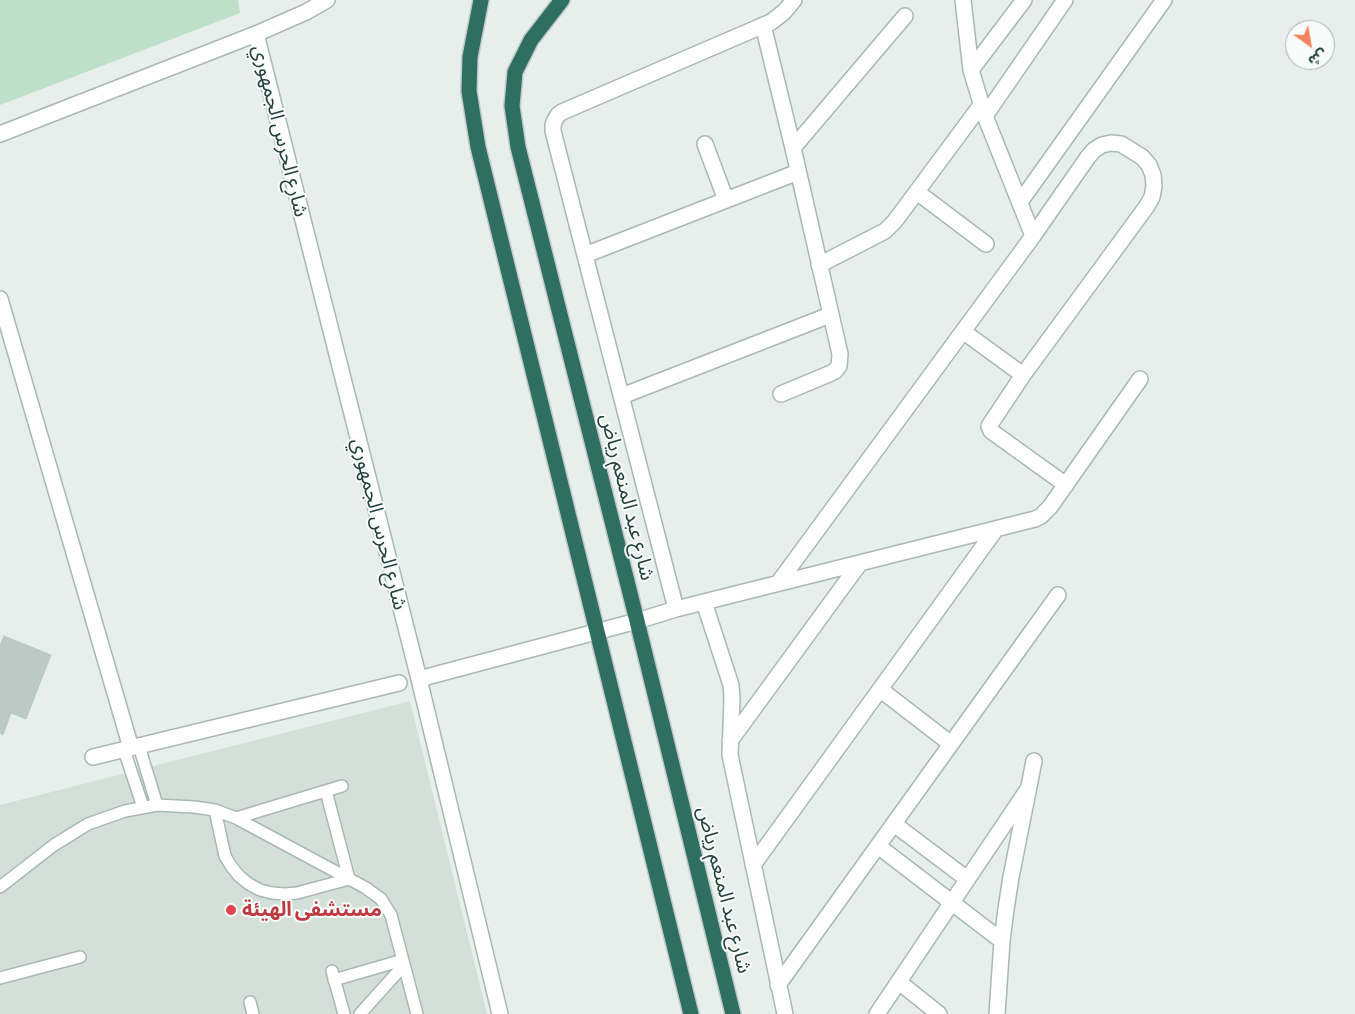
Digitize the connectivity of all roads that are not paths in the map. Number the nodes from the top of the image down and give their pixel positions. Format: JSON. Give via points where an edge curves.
{"nodes":[{"id":1,"x":327,"y":0,"type":"edge"},
{"id":2,"x":481,"y":0,"type":"edge"},
{"id":3,"x":562,"y":0,"type":"edge"},
{"id":4,"x":794,"y":0,"type":"edge"},
{"id":5,"x":963,"y":0,"type":"edge"},
{"id":6,"x":1024,"y":0,"type":"edge"},
{"id":7,"x":1065,"y":0,"type":"edge"},
{"id":8,"x":1164,"y":0,"type":"edge"},
{"id":9,"x":905,"y":16,"type":"dead end"},
{"id":10,"x":763,"y":25,"type":"junction"},
{"id":11,"x":256,"y":34,"type":"junction"},
{"id":12,"x":971,"y":70,"type":"junction"},
{"id":13,"x":983,"y":111,"type":"junction"},
{"id":14,"x":0,"y":134,"type":"edge"},
{"id":15,"x":705,"y":144,"type":"dead end"},
{"id":16,"x":793,"y":148,"type":"junction"},
{"id":17,"x":798,"y":172,"type":"junction"},
{"id":18,"x":917,"y":192,"type":"junction"},
{"id":19,"x":726,"y":200,"type":"junction"},
{"id":20,"x":1020,"y":202,"type":"junction"},
{"id":21,"x":1033,"y":236,"type":"junction"},
{"id":22,"x":986,"y":244,"type":"dead end"},
{"id":23,"x":586,"y":255,"type":"junction"},
{"id":24,"x":819,"y":265,"type":"junction"},
{"id":25,"x":0,"y":299,"type":"edge"},
{"id":26,"x":830,"y":315,"type":"junction"},
{"id":27,"x":964,"y":332,"type":"junction"},
{"id":28,"x":1023,"y":375,"type":"junction"},
{"id":29,"x":1140,"y":379,"type":"dead end"},
{"id":30,"x":781,"y":394,"type":"dead end"},
{"id":31,"x":622,"y":396,"type":"junction"},
{"id":32,"x":1066,"y":485,"type":"junction"},
{"id":33,"x":996,"y":529,"type":"junction"},
{"id":34,"x":860,"y":563,"type":"junction"},
{"id":35,"x":780,"y":582,"type":"junction"},
{"id":36,"x":1058,"y":595,"type":"dead end"},
{"id":37,"x":704,"y":602,"type":"junction"},
{"id":38,"x":676,"y":609,"type":"junction"},
{"id":39,"x":638,"y":621,"type":"junction"},
{"id":40,"x":597,"y":632,"type":"junction"},
{"id":41,"x":419,"y":680,"type":"junction"},
{"id":42,"x":399,"y":683,"type":"dead end"},
{"id":43,"x":880,"y":690,"type":"junction"},
{"id":44,"x":730,"y":741,"type":"junction"},
{"id":45,"x":951,"y":744,"type":"junction"},
{"id":46,"x":131,"y":748,"type":"junction"},
{"id":47,"x":93,"y":757,"type":"dead end"},
{"id":48,"x":1034,"y":761,"type":"dead end"},
{"id":49,"x":342,"y":786,"type":"dead end"},
{"id":50,"x":1028,"y":789,"type":"junction"},
{"id":51,"x":326,"y":791,"type":"junction"},
{"id":52,"x":157,"y":805,"type":"junction"},
{"id":53,"x":143,"y":808,"type":"junction"},
{"id":54,"x":215,"y":810,"type":"junction"},
{"id":55,"x":236,"y":818,"type":"junction"},
{"id":56,"x":894,"y":824,"type":"junction"},
{"id":57,"x":878,"y":846,"type":"junction"},
{"id":58,"x":754,"y":865,"type":"junction"},
{"id":59,"x":349,"y":879,"type":"junction"},
{"id":60,"x":967,"y":879,"type":"junction"},
{"id":61,"x":0,"y":887,"type":"edge"},
{"id":62,"x":952,"y":902,"type":"junction"},
{"id":63,"x":1002,"y":941,"type":"junction"},
{"id":64,"x":80,"y":957,"type":"dead end"},
{"id":65,"x":403,"y":962,"type":"junction"},
{"id":66,"x":0,"y":978,"type":"edge"},
{"id":67,"x":898,"y":982,"type":"junction"},
{"id":68,"x":778,"y":985,"type":"junction"},
{"id":69,"x":344,"y":1014,"type":"edge"},
{"id":70,"x":360,"y":1014,"type":"edge"},
{"id":71,"x":417,"y":1014,"type":"edge"},
{"id":72,"x":500,"y":1014,"type":"edge"},
{"id":73,"x":691,"y":1014,"type":"edge"},
{"id":74,"x":733,"y":1014,"type":"edge"},
{"id":75,"x":785,"y":1014,"type":"edge"},
{"id":76,"x":877,"y":1014,"type":"edge"},
{"id":77,"x":939,"y":1014,"type":"edge"},
{"id":78,"x":996,"y":1014,"type":"edge"}],
"edges":[{"from":1,"to":11,"type":"street"},
{"from":2,"to":40,"type":"highway","via":[[470,57],[469,91],[478,146]]},
{"from":3,"to":39,"type":"highway","name":"شارع عبد المنعم رياض","via":[[531,40],[515,72],[512,106],[518,147]]},
{"from":4,"to":10,"type":"street","via":[[784,12]]},
{"from":5,"to":12,"type":"street"},
{"from":6,"to":12,"type":"street"},
{"from":7,"to":13,"type":"street"},
{"from":8,"to":20,"type":"street"},
{"from":9,"to":16,"type":"street"},
{"from":10,"to":16,"type":"street"},
{"from":10,"to":23,"type":"street","via":[[558,115],[553,131]]},
{"from":11,"to":14,"type":"street"},
{"from":11,"to":41,"type":"street","name":"شارع الحرس الجمهوري"},
{"from":12,"to":13,"type":"street"},
{"from":13,"to":18,"type":"street"},
{"from":13,"to":20,"type":"street"},
{"from":15,"to":19,"type":"street"},
{"from":16,"to":17,"type":"street"},
{"from":17,"to":19,"type":"street"},
{"from":17,"to":24,"type":"street"},
{"from":18,"to":22,"type":"street"},
{"from":18,"to":24,"type":"street","via":[[885,231]]},
{"from":19,"to":23,"type":"street"},
{"from":20,"to":21,"type":"street"},
{"from":21,"to":27,"type":"street"},
{"from":21,"to":28,"type":"street","via":[[1088,157],[1102,145],[1121,144],[1149,165],[1154,186],[1147,206]]},
{"from":23,"to":31,"type":"street"},
{"from":24,"to":26,"type":"street"},
{"from":25,"to":46,"type":"street"},
{"from":26,"to":30,"type":"street","via":[[840,354],[839,366],[829,374]]},
{"from":26,"to":31,"type":"street"},
{"from":27,"to":28,"type":"street"},
{"from":27,"to":35,"type":"street"},
{"from":28,"to":32,"type":"street","via":[[990,423],[990,429]]},
{"from":29,"to":32,"type":"street"},
{"from":31,"to":38,"type":"street"},
{"from":32,"to":33,"type":"street","via":[[1041,516]]},
{"from":33,"to":34,"type":"street"},
{"from":33,"to":43,"type":"street"},
{"from":34,"to":35,"type":"street"},
{"from":34,"to":44,"type":"street"},
{"from":35,"to":37,"type":"street"},
{"from":36,"to":45,"type":"street"},
{"from":37,"to":38,"type":"street"},
{"from":37,"to":44,"type":"street","via":[[731,685]]},
{"from":38,"to":39,"type":"street"},
{"from":39,"to":40,"type":"street"},
{"from":39,"to":74,"type":"highway","name":"شارع عبد المنعم رياض"},
{"from":40,"to":41,"type":"street"},
{"from":40,"to":73,"type":"highway"},
{"from":41,"to":72,"type":"street","name":"شارع الحرس الجمهوري"},
{"from":42,"to":46,"type":"street"},
{"from":43,"to":45,"type":"street"},
{"from":43,"to":58,"type":"street"},
{"from":44,"to":58,"type":"street","via":[[732,767]]},
{"from":45,"to":56,"type":"street"},
{"from":46,"to":47,"type":"street"},
{"from":46,"to":52,"type":"lane"},
{"from":46,"to":53,"type":"lane"},
{"from":48,"to":50,"type":"street"},
{"from":49,"to":51,"type":"lane"},
{"from":50,"to":60,"type":"street"},
{"from":50,"to":63,"type":"street"},
{"from":51,"to":55,"type":"lane"},
{"from":51,"to":59,"type":"lane"},
{"from":52,"to":53,"type":"lane"},
{"from":52,"to":54,"type":"lane"},
{"from":53,"to":61,"type":"lane","via":[[88,824],[54,845]]},
{"from":54,"to":55,"type":"lane"},
{"from":54,"to":59,"type":"lane","via":[[225,856],[239,876],[260,890],[297,893]]},
{"from":55,"to":59,"type":"lane"},
{"from":56,"to":57,"type":"street"},
{"from":56,"to":60,"type":"street"},
{"from":57,"to":62,"type":"street"},
{"from":57,"to":68,"type":"street"},
{"from":58,"to":68,"type":"street"},
{"from":59,"to":65,"type":"lane","via":[[374,893],[386,906]]},
{"from":60,"to":62,"type":"street"},
{"from":62,"to":63,"type":"street"},
{"from":62,"to":67,"type":"street"},
{"from":63,"to":78,"type":"street"},
{"from":64,"to":66,"type":"lane"},
{"from":65,"to":69,"type":"lane","via":[[333,976]]},
{"from":65,"to":70,"type":"lane"},
{"from":65,"to":71,"type":"lane"},
{"from":67,"to":76,"type":"street"},
{"from":67,"to":77,"type":"street"},
{"from":68,"to":75,"type":"street"}]}
